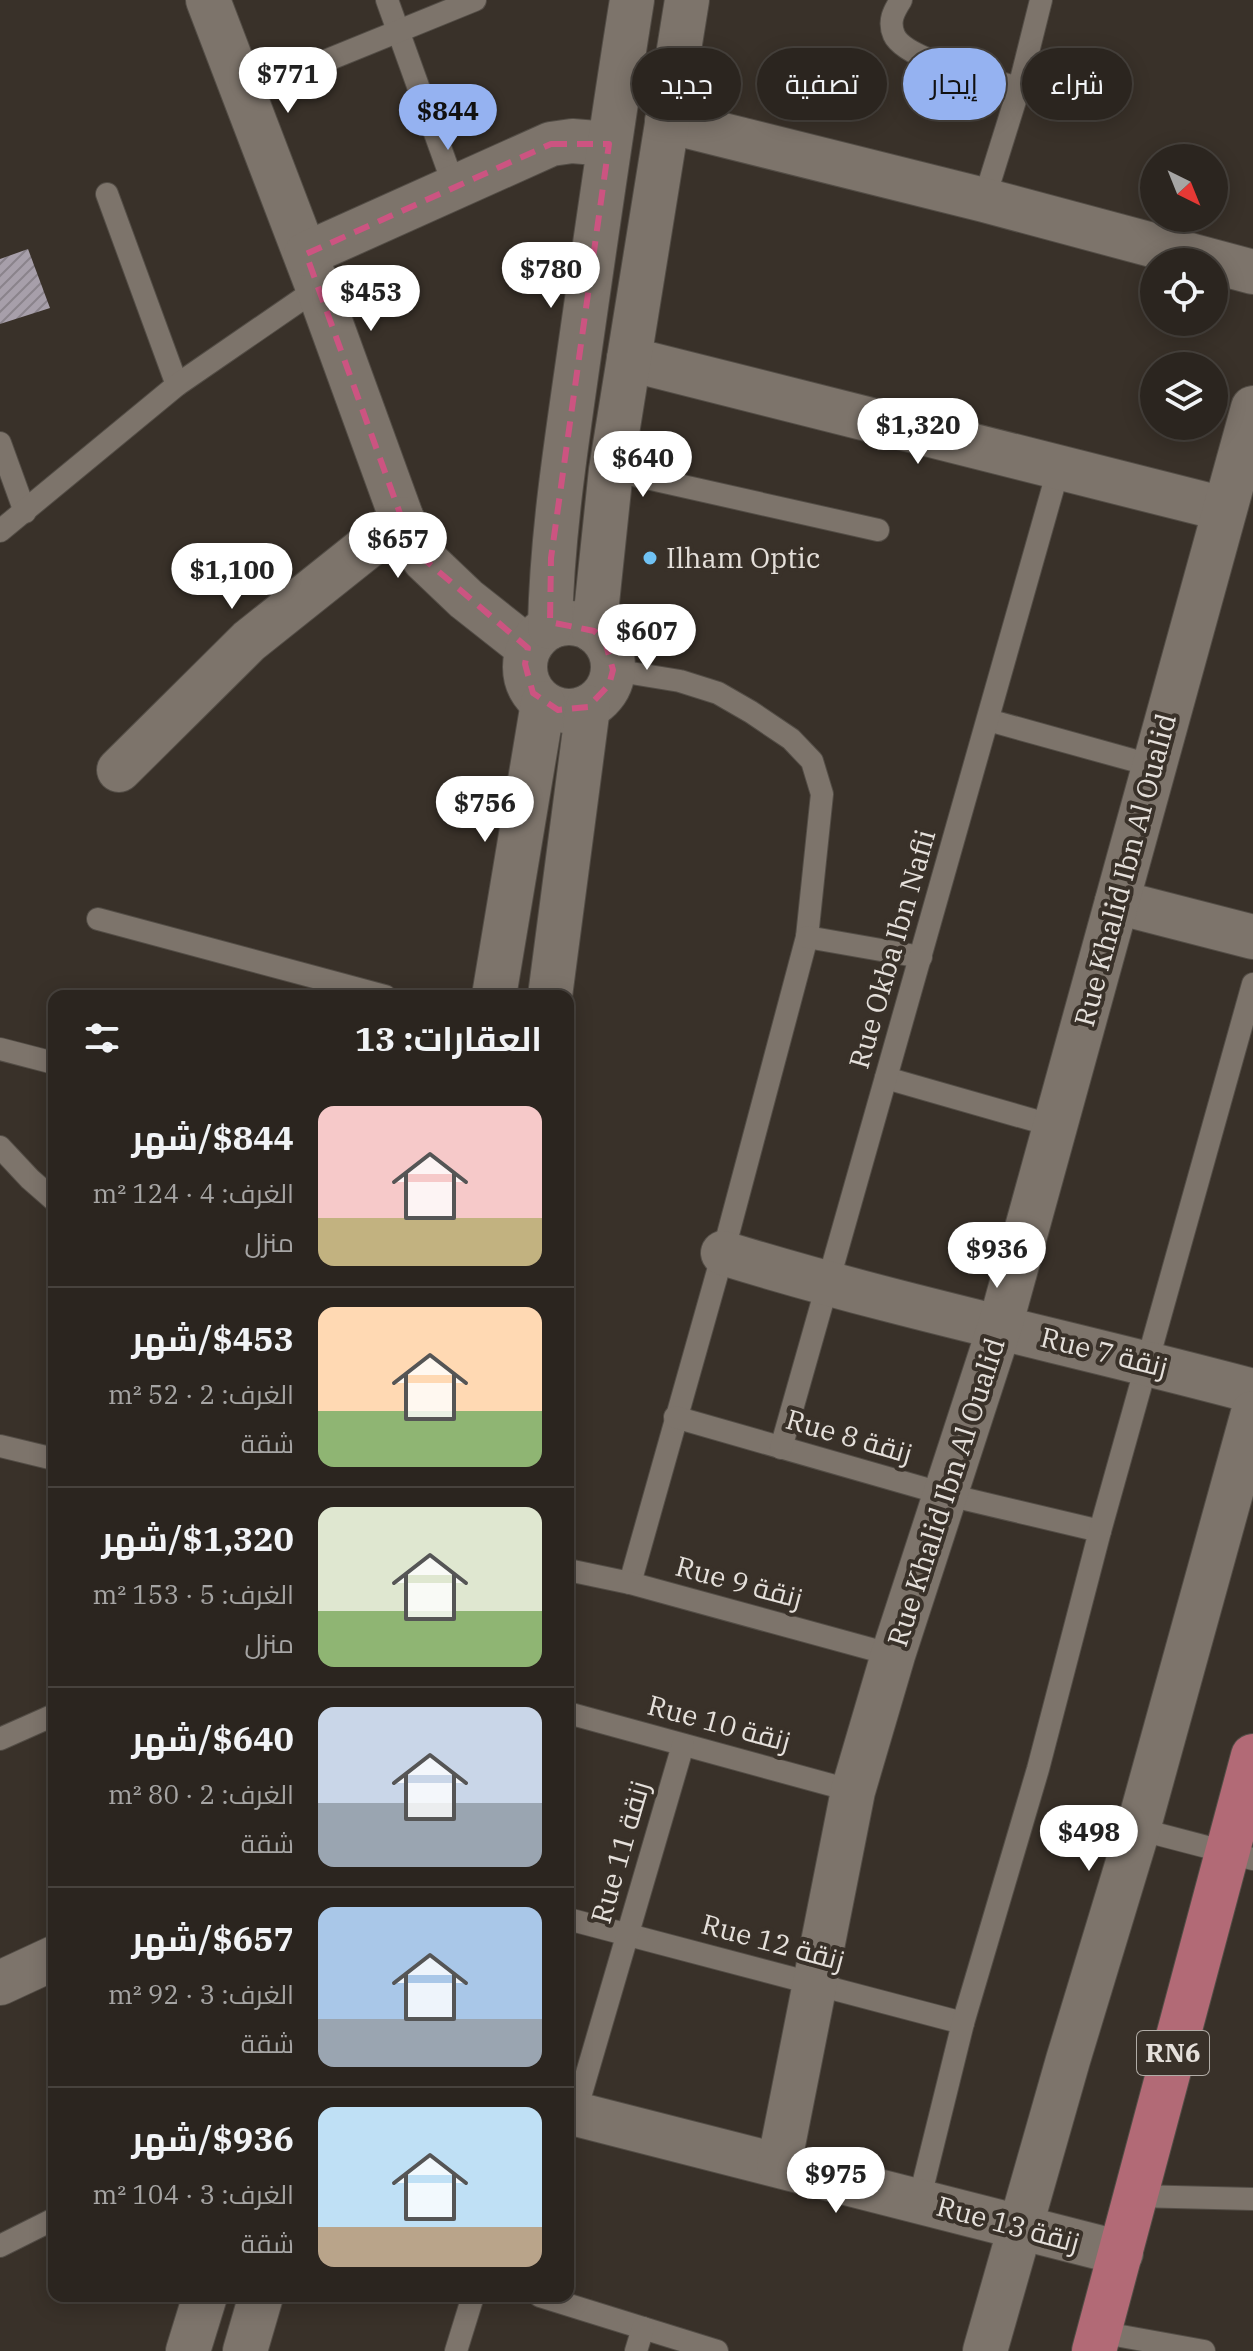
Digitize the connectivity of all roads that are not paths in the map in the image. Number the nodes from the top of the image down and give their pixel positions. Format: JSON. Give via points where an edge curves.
{"nodes":[{"id":1,"x":208,"y":0,"type":"edge"},
{"id":2,"x":387,"y":0,"type":"edge"},
{"id":3,"x":475,"y":0,"type":"edge"},
{"id":4,"x":632,"y":0,"type":"edge"},
{"id":5,"x":687,"y":0,"type":"edge"},
{"id":6,"x":901,"y":0,"type":"edge"},
{"id":7,"x":1041,"y":0,"type":"edge"},
{"id":8,"x":398,"y":31,"type":"junction"},
{"id":9,"x":1019,"y":88,"type":"junction"},
{"id":10,"x":244,"y":94,"type":"junction"},
{"id":11,"x":667,"y":121,"type":"junction"},
{"id":12,"x":609,"y":144,"type":"junction"},
{"id":13,"x":454,"y":186,"type":"junction"},
{"id":14,"x":107,"y":194,"type":"dead end"},
{"id":15,"x":984,"y":200,"type":"junction"},
{"id":16,"x":312,"y":271,"type":"junction"},
{"id":17,"x":1253,"y":272,"type":"edge"},
{"id":18,"x":629,"y":359,"type":"junction"},
{"id":19,"x":177,"y":385,"type":"junction"},
{"id":20,"x":1253,"y":408,"type":"edge"},
{"id":21,"x":0,"y":443,"type":"edge"},
{"id":22,"x":1059,"y":467,"type":"junction"},
{"id":23,"x":611,"y":470,"type":"junction"},
{"id":24,"x":1224,"y":509,"type":"junction"},
{"id":25,"x":25,"y":512,"type":"junction"},
{"id":26,"x":402,"y":519,"type":"junction"},
{"id":27,"x":878,"y":530,"type":"dead end"},
{"id":28,"x":0,"y":531,"type":"edge"},
{"id":29,"x":594,"y":631,"type":"junction"},
{"id":30,"x":539,"y":638,"type":"junction"},
{"id":31,"x":613,"y":670,"type":"junction"},
{"id":32,"x":543,"y":703,"type":"junction"},
{"id":33,"x":588,"y":707,"type":"junction"},
{"id":34,"x":988,"y":720,"type":"junction"},
{"id":35,"x":1154,"y":766,"type":"junction"},
{"id":36,"x":119,"y":770,"type":"dead end"},
{"id":37,"x":1117,"y":902,"type":"junction"},
{"id":38,"x":98,"y":919,"type":"dead end"},
{"id":39,"x":807,"y":937,"type":"junction"},
{"id":40,"x":1253,"y":937,"type":"edge"},
{"id":41,"x":921,"y":957,"type":"junction"},
{"id":42,"x":1253,"y":984,"type":"edge"},
{"id":43,"x":363,"y":990,"type":"edge"},
{"id":44,"x":495,"y":990,"type":"edge"},
{"id":45,"x":551,"y":990,"type":"edge"},
{"id":46,"x":0,"y":1049,"type":"edge"},
{"id":47,"x":48,"y":1061,"type":"edge"},
{"id":48,"x":886,"y":1078,"type":"junction"},
{"id":49,"x":1054,"y":1126,"type":"junction"},
{"id":50,"x":0,"y":1147,"type":"edge"},
{"id":51,"x":48,"y":1195,"type":"edge"},
{"id":52,"x":723,"y":1253,"type":"junction"},
{"id":53,"x":827,"y":1285,"type":"junction"},
{"id":54,"x":1000,"y":1326,"type":"junction"},
{"id":55,"x":1147,"y":1363,"type":"junction"},
{"id":56,"x":1253,"y":1391,"type":"edge"},
{"id":57,"x":1253,"y":1413,"type":"edge"},
{"id":58,"x":675,"y":1417,"type":"junction"},
{"id":59,"x":0,"y":1446,"type":"edge"},
{"id":60,"x":781,"y":1448,"type":"junction"},
{"id":61,"x":48,"y":1458,"type":"edge"},
{"id":62,"x":944,"y":1494,"type":"junction"},
{"id":63,"x":1100,"y":1531,"type":"junction"},
{"id":64,"x":574,"y":1571,"type":"edge"},
{"id":65,"x":630,"y":1583,"type":"junction"},
{"id":66,"x":893,"y":1655,"type":"junction"},
{"id":67,"x":574,"y":1715,"type":"edge"},
{"id":68,"x":48,"y":1718,"type":"edge"},
{"id":69,"x":0,"y":1739,"type":"edge"},
{"id":70,"x":683,"y":1745,"type":"junction"},
{"id":71,"x":1253,"y":1756,"type":"edge"},
{"id":72,"x":853,"y":1791,"type":"junction"},
{"id":73,"x":1247,"y":1798,"type":"edge"},
{"id":74,"x":1138,"y":1829,"type":"junction"},
{"id":75,"x":1240,"y":1856,"type":"edge"},
{"id":76,"x":574,"y":1921,"type":"edge"},
{"id":77,"x":628,"y":1935,"type":"junction"},
{"id":78,"x":48,"y":1961,"type":"edge"},
{"id":79,"x":0,"y":1983,"type":"edge"},
{"id":80,"x":816,"y":1985,"type":"junction"},
{"id":81,"x":963,"y":2023,"type":"junction"},
{"id":82,"x":574,"y":2107,"type":"edge"},
{"id":83,"x":574,"y":2114,"type":"edge"},
{"id":84,"x":779,"y":2165,"type":"junction"},
{"id":85,"x":1136,"y":2196,"type":"junction"},
{"id":86,"x":1253,"y":2199,"type":"edge"},
{"id":87,"x":919,"y":2201,"type":"junction"},
{"id":88,"x":48,"y":2222,"type":"edge"},
{"id":89,"x":1022,"y":2227,"type":"junction"},
{"id":90,"x":0,"y":2246,"type":"edge"},
{"id":91,"x":1121,"y":2253,"type":"junction"},
{"id":92,"x":203,"y":2302,"type":"edge"},
{"id":93,"x":259,"y":2302,"type":"edge"},
{"id":94,"x":471,"y":2302,"type":"edge"},
{"id":95,"x":559,"y":2302,"type":"edge"},
{"id":96,"x":643,"y":2328,"type":"junction"},
{"id":97,"x":1096,"y":2342,"type":"edge"},
{"id":98,"x":188,"y":2351,"type":"edge"},
{"id":99,"x":245,"y":2351,"type":"edge"},
{"id":100,"x":456,"y":2351,"type":"edge"},
{"id":101,"x":636,"y":2351,"type":"edge"},
{"id":102,"x":717,"y":2351,"type":"edge"},
{"id":103,"x":985,"y":2351,"type":"edge"},
{"id":104,"x":1204,"y":2351,"type":"edge"}],
"edges":[{"from":1,"to":10,"type":"street"},
{"from":2,"to":8,"type":"lane"},
{"from":3,"to":8,"type":"lane"},
{"from":4,"to":12,"type":"street"},
{"from":5,"to":11,"type":"street"},
{"from":6,"to":9,"type":"lane","via":[[891,17],[894,36],[921,58]]},
{"from":7,"to":9,"type":"lane"},
{"from":8,"to":10,"type":"lane"},
{"from":8,"to":13,"type":"lane"},
{"from":9,"to":15,"type":"lane"},
{"from":10,"to":16,"type":"street"},
{"from":11,"to":15,"type":"street"},
{"from":11,"to":18,"type":"street"},
{"from":12,"to":13,"type":"street","via":[[551,144]]},
{"from":12,"to":30,"type":"street"},
{"from":13,"to":16,"type":"street"},
{"from":14,"to":19,"type":"lane"},
{"from":15,"to":17,"type":"street"},
{"from":16,"to":19,"type":"lane"},
{"from":16,"to":26,"type":"street"},
{"from":18,"to":22,"type":"street"},
{"from":18,"to":23,"type":"street"},
{"from":19,"to":25,"type":"lane"},
{"from":20,"to":24,"type":"street","name":"Rue Khalid Ibn Al Oualid"},
{"from":21,"to":25,"type":"lane"},
{"from":22,"to":24,"type":"street"},
{"from":22,"to":34,"type":"lane","name":"Rue Okba Ibn Nafii"},
{"from":23,"to":27,"type":"lane"},
{"from":23,"to":29,"type":"street"},
{"from":24,"to":35,"type":"street","name":"Rue Khalid Ibn Al Oualid"},
{"from":25,"to":28,"type":"lane"},
{"from":26,"to":30,"type":"street","via":[[424,559],[466,599]]},
{"from":26,"to":36,"type":"street","via":[[249,641]]},
{"from":29,"to":30,"type":"street","via":[[565,623]]},
{"from":29,"to":31,"type":"street","via":[[605,641]]},
{"from":30,"to":32,"type":"street","via":[[525,664],[526,679]]},
{"from":31,"to":33,"type":"street","via":[[609,685]]},
{"from":31,"to":39,"type":"lane","via":[[718,693],[791,739],[812,761],[822,794]]},
{"from":32,"to":33,"type":"street","via":[[558,710]]},
{"from":32,"to":44,"type":"street"},
{"from":33,"to":45,"type":"street"},
{"from":34,"to":35,"type":"lane"},
{"from":34,"to":41,"type":"lane","name":"Rue Okba Ibn Nafii"},
{"from":35,"to":37,"type":"street","name":"Rue Khalid Ibn Al Oualid"},
{"from":37,"to":40,"type":"street"},
{"from":37,"to":49,"type":"street","name":"Rue Khalid Ibn Al Oualid"},
{"from":38,"to":43,"type":"lane"},
{"from":39,"to":41,"type":"lane"},
{"from":39,"to":52,"type":"lane"},
{"from":41,"to":48,"type":"lane","name":"Rue Okba Ibn Nafii"},
{"from":42,"to":55,"type":"lane"},
{"from":46,"to":47,"type":"lane"},
{"from":48,"to":49,"type":"lane"},
{"from":48,"to":53,"type":"lane","name":"Rue Okba Ibn Nafii"},
{"from":49,"to":54,"type":"street","name":"Rue Khalid Ibn Al Oualid"},
{"from":50,"to":51,"type":"lane"},
{"from":52,"to":53,"type":"street","name":"Rue 7 زنقة"},
{"from":52,"to":58,"type":"lane"},
{"from":53,"to":54,"type":"street","name":"Rue 7 زنقة"},
{"from":53,"to":60,"type":"lane","name":"Rue Okba Ibn Nafii"},
{"from":54,"to":55,"type":"street","name":"Rue 7 زنقة"},
{"from":54,"to":62,"type":"street","name":"Rue Khalid Ibn Al Oualid"},
{"from":55,"to":56,"type":"street","name":"Rue 7 زنقة"},
{"from":55,"to":63,"type":"lane"},
{"from":57,"to":74,"type":"street"},
{"from":58,"to":60,"type":"lane","name":"Rue 8 زنقة"},
{"from":58,"to":65,"type":"lane"},
{"from":59,"to":61,"type":"lane"},
{"from":60,"to":62,"type":"lane","name":"Rue 8 زنقة"},
{"from":62,"to":63,"type":"lane","name":"Rue 8 زنقة"},
{"from":62,"to":66,"type":"street","name":"Rue Khalid Ibn Al Oualid"},
{"from":63,"to":81,"type":"lane","via":[[1038,1769]]},
{"from":64,"to":65,"type":"lane","name":"Rue 9 زنقة"},
{"from":65,"to":66,"type":"lane","name":"Rue 9 زنقة"},
{"from":66,"to":72,"type":"street","name":"Rue Khalid Ibn Al Oualid"},
{"from":67,"to":70,"type":"lane","name":"Rue 10 زنقة"},
{"from":68,"to":69,"type":"lane"},
{"from":70,"to":72,"type":"lane","name":"Rue 10 زنقة"},
{"from":70,"to":77,"type":"lane","name":"Rue 11 زنقة"},
{"from":71,"to":73,"type":"main road","number":"RN6"},
{"from":72,"to":80,"type":"street","name":"Rue Khalid Ibn Al Oualid"},
{"from":73,"to":75,"type":"main road","number":"RN6"},
{"from":74,"to":75,"type":"lane"},
{"from":74,"to":89,"type":"street"},
{"from":75,"to":85,"type":"main road","number":"RN6"},
{"from":76,"to":77,"type":"lane","name":"Rue 12 زنقة"},
{"from":77,"to":80,"type":"lane","name":"Rue 12 زنقة"},
{"from":77,"to":82,"type":"lane","name":"Rue 11 زنقة"},
{"from":78,"to":79,"type":"street"},
{"from":80,"to":81,"type":"lane","name":"Rue 12 زنقة"},
{"from":80,"to":84,"type":"street","name":"Rue Khalid Ibn Al Oualid"},
{"from":81,"to":87,"type":"lane"},
{"from":83,"to":84,"type":"street","name":"Rue 13 زنقة"},
{"from":84,"to":87,"type":"street","name":"Rue 13 زنقة"},
{"from":85,"to":86,"type":"lane"},
{"from":85,"to":91,"type":"main road","number":"RN6"},
{"from":87,"to":89,"type":"street","name":"Rue 13 زنقة"},
{"from":88,"to":90,"type":"lane"},
{"from":89,"to":91,"type":"street","name":"Rue 13 زنقة"},
{"from":89,"to":103,"type":"street"},
{"from":91,"to":97,"type":"main road","number":"RN6"},
{"from":92,"to":98,"type":"street"},
{"from":93,"to":99,"type":"street"},
{"from":94,"to":100,"type":"lane"},
{"from":95,"to":96,"type":"lane"},
{"from":96,"to":101,"type":"lane"},
{"from":96,"to":102,"type":"lane"},
{"from":97,"to":104,"type":"lane"}]}
